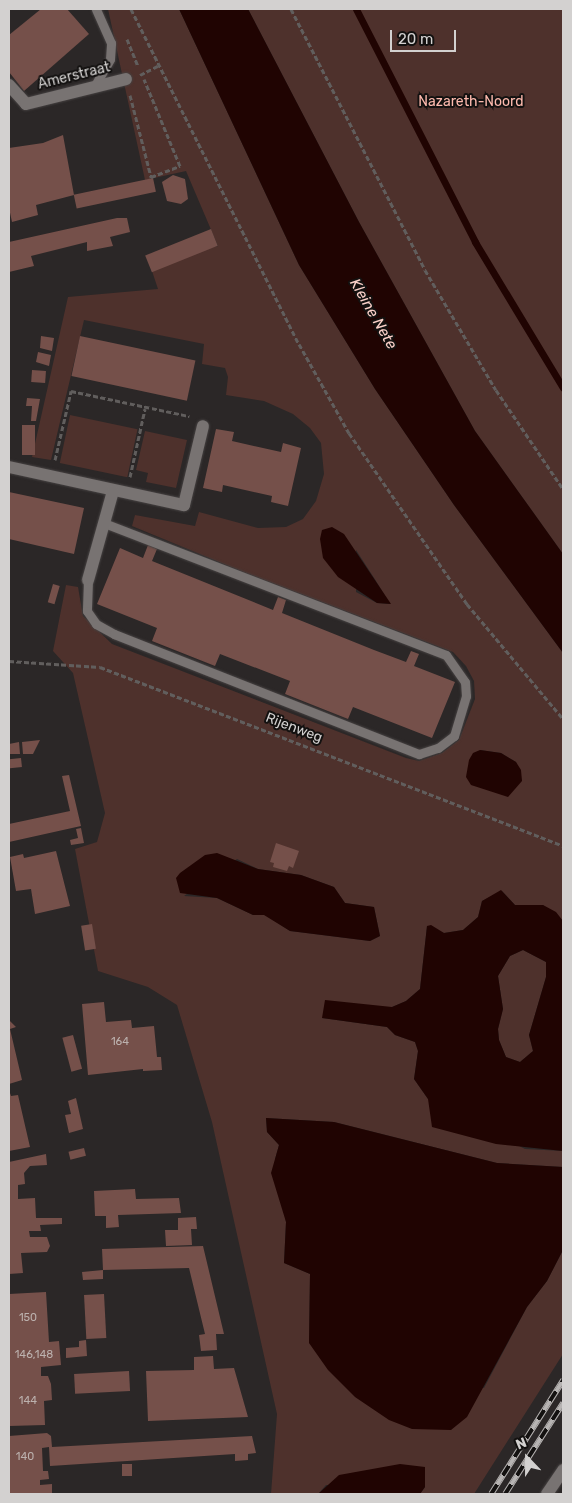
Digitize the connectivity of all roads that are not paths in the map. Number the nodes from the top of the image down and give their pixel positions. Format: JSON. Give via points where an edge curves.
{"nodes":[{"id":1,"x":96,"y":9,"type":"edge"},
{"id":2,"x":126,"y":80,"type":"road end"},
{"id":3,"x":9,"y":85,"type":"edge"},
{"id":4,"x":94,"y":87,"type":"junction"},
{"id":5,"x":199,"y":422,"type":"road end"},
{"id":6,"x":9,"y":467,"type":"edge"},
{"id":7,"x":120,"y":492,"type":"junction"},
{"id":8,"x":104,"y":523,"type":"junction"},
{"id":9,"x":88,"y":580,"type":"joint"},
{"id":10,"x":563,"y":1470,"type":"edge"},
{"id":11,"x":547,"y":1494,"type":"edge"}],
"edges":[{"from":1,"to":4,"type":"lane","via":[[111,43],[110,58]]},
{"from":2,"to":4,"type":"street","name":"Amerstraat"},
{"from":3,"to":4,"type":"street","name":"Amerstraat","via":[[26,104]]},
{"from":5,"to":7,"type":"street","via":[[184,505]]},
{"from":6,"to":7,"type":"street"},
{"from":7,"to":8,"type":"street"},
{"from":8,"to":9,"type":"street"},
{"from":8,"to":9,"type":"lane","via":[[446,655],[462,676],[466,696],[454,736],[438,748],[419,754],[114,634],[96,624],[87,611]]},
{"from":10,"to":11,"type":"street"}]}
